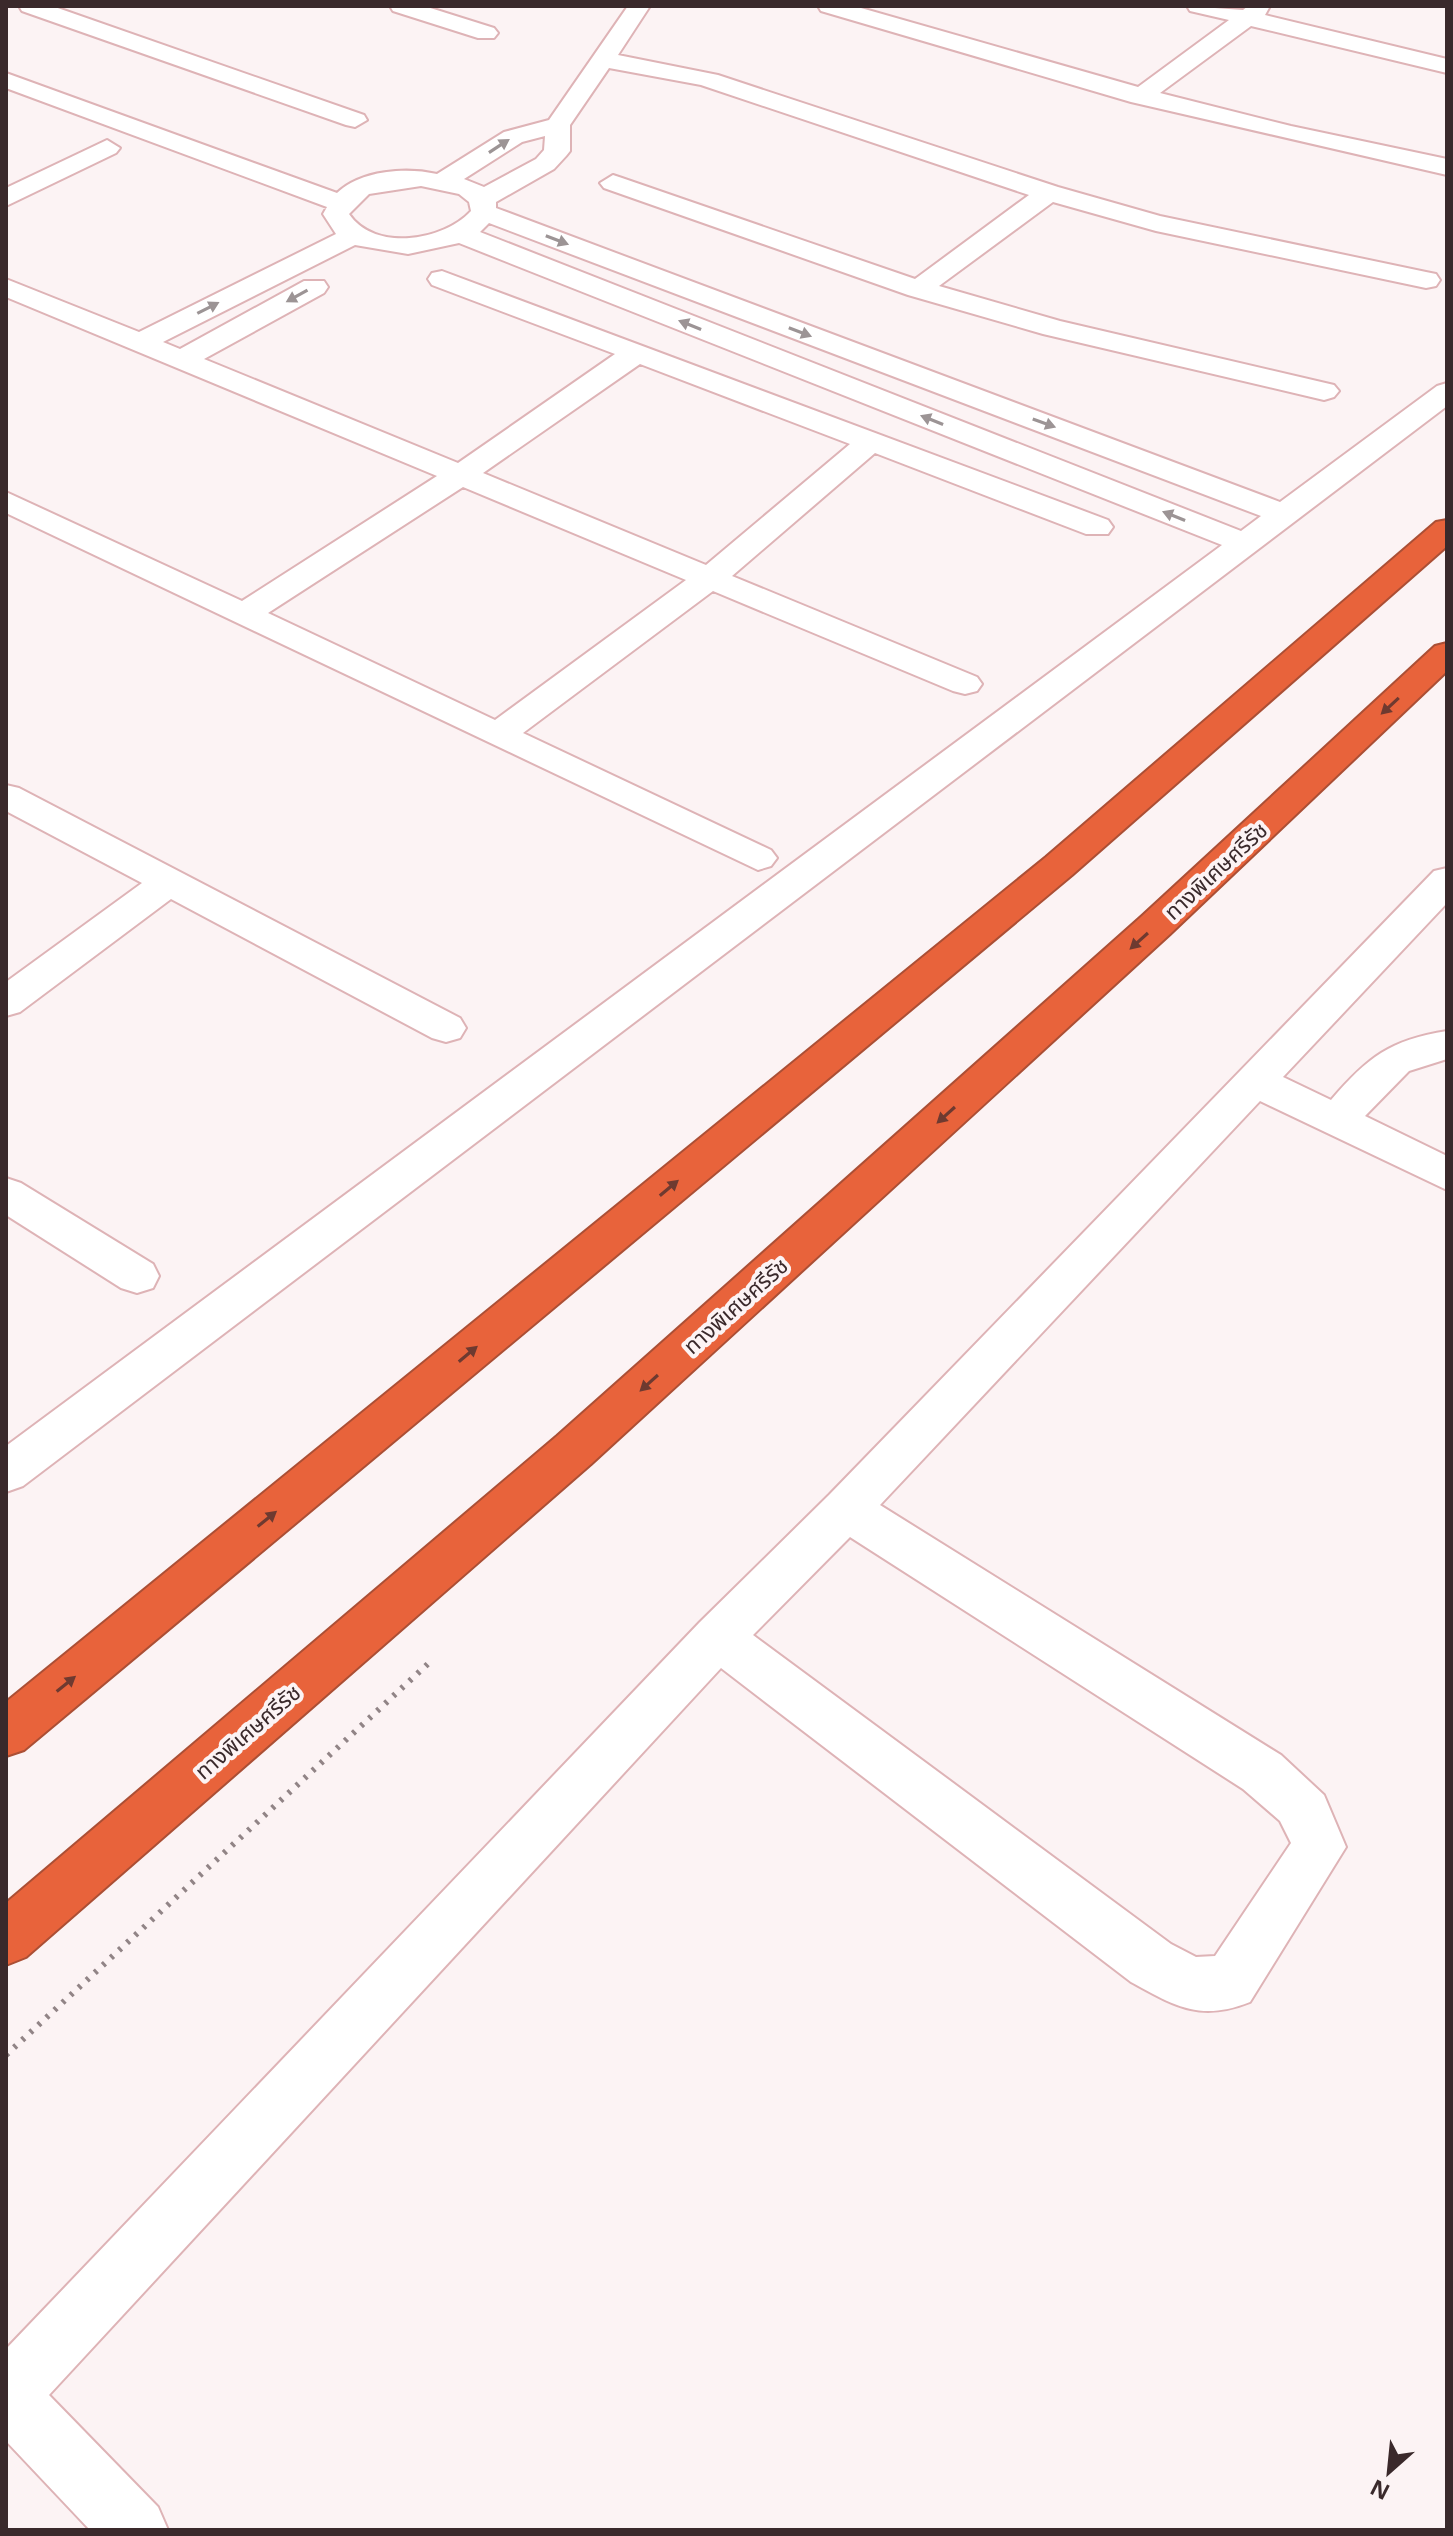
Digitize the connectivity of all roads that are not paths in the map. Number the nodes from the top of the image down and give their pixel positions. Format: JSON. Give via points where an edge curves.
{"nodes":[{"id":1,"x":30,"y":6,"type":"edge"},
{"id":2,"x":401,"y":6,"type":"edge"},
{"id":3,"x":639,"y":6,"type":"edge"},
{"id":4,"x":829,"y":6,"type":"edge"},
{"id":5,"x":1198,"y":6,"type":"edge"},
{"id":6,"x":1254,"y":13,"type":"edge"},
{"id":7,"x":486,"y":33,"type":"dead end"},
{"id":8,"x":604,"y":60,"type":"junction"},
{"id":9,"x":1447,"y":66,"type":"edge"},
{"id":10,"x":6,"y":80,"type":"edge"},
{"id":11,"x":1140,"y":97,"type":"junction"},
{"id":12,"x":355,"y":120,"type":"dead end"},
{"id":13,"x":558,"y":125,"type":"junction"},
{"id":14,"x":78,"y":137,"type":"dead end"},
{"id":15,"x":107,"y":148,"type":"junction"},
{"id":16,"x":134,"y":158,"type":"dead end"},
{"id":17,"x":1447,"y":167,"type":"edge"},
{"id":18,"x":445,"y":180,"type":"junction"},
{"id":19,"x":613,"y":183,"type":"dead end"},
{"id":20,"x":1049,"y":193,"type":"junction"},
{"id":21,"x":6,"y":198,"type":"edge"},
{"id":22,"x":340,"y":203,"type":"junction"},
{"id":23,"x":483,"y":206,"type":"junction"},
{"id":24,"x":461,"y":234,"type":"junction"},
{"id":25,"x":353,"y":236,"type":"junction"},
{"id":26,"x":390,"y":245,"type":"junction"},
{"id":27,"x":442,"y":279,"type":"dead end"},
{"id":28,"x":1426,"y":280,"type":"dead end"},
{"id":29,"x":6,"y":287,"type":"edge"},
{"id":30,"x":918,"y":289,"type":"junction"},
{"id":31,"x":138,"y":343,"type":"junction"},
{"id":32,"x":636,"y":353,"type":"junction"},
{"id":33,"x":180,"y":360,"type":"junction"},
{"id":34,"x":1324,"y":391,"type":"dead end"},
{"id":35,"x":1447,"y":392,"type":"edge"},
{"id":36,"x":871,"y":441,"type":"junction"},
{"id":37,"x":459,"y":476,"type":"junction"},
{"id":38,"x":6,"y":501,"type":"edge"},
{"id":39,"x":1287,"y":515,"type":"junction"},
{"id":40,"x":1097,"y":527,"type":"dead end"},
{"id":41,"x":1447,"y":529,"type":"edge"},
{"id":42,"x":1247,"y":544,"type":"junction"},
{"id":43,"x":709,"y":579,"type":"junction"},
{"id":44,"x":244,"y":614,"type":"junction"},
{"id":45,"x":1447,"y":653,"type":"edge"},
{"id":46,"x":965,"y":684,"type":"dead end"},
{"id":47,"x":497,"y":735,"type":"junction"},
{"id":48,"x":6,"y":796,"type":"edge"},
{"id":49,"x":758,"y":858,"type":"dead end"},
{"id":50,"x":1447,"y":880,"type":"edge"},
{"id":51,"x":169,"y":882,"type":"junction"},
{"id":52,"x":6,"y":1002,"type":"edge"},
{"id":53,"x":446,"y":1028,"type":"dead end"},
{"id":54,"x":1447,"y":1045,"type":"edge"},
{"id":55,"x":1253,"y":1080,"type":"junction"},
{"id":56,"x":1337,"y":1121,"type":"junction"},
{"id":57,"x":1447,"y":1174,"type":"edge"},
{"id":58,"x":6,"y":1194,"type":"edge"},
{"id":59,"x":137,"y":1276,"type":"dead end"},
{"id":60,"x":6,"y":1472,"type":"edge"},
{"id":61,"x":846,"y":1509,"type":"junction"},
{"id":62,"x":718,"y":1637,"type":"junction"},
{"id":63,"x":6,"y":1733,"type":"edge"},
{"id":64,"x":6,"y":1938,"type":"edge"},
{"id":65,"x":6,"y":2395,"type":"edge"},
{"id":66,"x":135,"y":2530,"type":"edge"}],
"edges":[{"from":1,"to":12,"type":"street"},
{"from":2,"to":7,"type":"street"},
{"from":3,"to":8,"type":"street"},
{"from":4,"to":11,"type":"street"},
{"from":5,"to":6,"type":"street"},
{"from":6,"to":9,"type":"street"},
{"from":6,"to":11,"type":"street"},
{"from":8,"to":13,"type":"street"},
{"from":8,"to":20,"type":"street","via":[[709,80]]},
{"from":10,"to":22,"type":"street"},
{"from":11,"to":17,"type":"street"},
{"from":18,"to":13,"type":"street","one_way":true,"via":[[513,137]]},
{"from":13,"to":23,"type":"street","via":[[557,151],[545,164]]},
{"from":14,"to":15,"type":"street"},
{"from":15,"to":16,"type":"street"},
{"from":15,"to":21,"type":"street"},
{"from":18,"to":22,"type":"street","via":[[372,184]]},
{"from":18,"to":23,"type":"street","via":[[468,188]]},
{"from":19,"to":30,"type":"street"},
{"from":20,"to":28,"type":"street","via":[[1156,223]]},
{"from":20,"to":30,"type":"street"},
{"from":22,"to":25,"type":"street","via":[[340,226]]},
{"from":23,"to":24,"type":"street","via":[[477,224]]},
{"from":23,"to":39,"type":"street","one_way":true},
{"from":24,"to":26,"type":"street"},
{"from":42,"to":24,"type":"street","one_way":true},
{"from":25,"to":26,"type":"street"},
{"from":31,"to":25,"type":"street","one_way":true},
{"from":26,"to":33,"type":"street","one_way":true},
{"from":27,"to":32,"type":"street"},
{"from":29,"to":31,"type":"street"},
{"from":30,"to":34,"type":"street","via":[[1068,332]]},
{"from":31,"to":33,"type":"street"},
{"from":32,"to":36,"type":"street"},
{"from":32,"to":37,"type":"street"},
{"from":33,"to":37,"type":"street"},
{"from":35,"to":39,"type":"street"},
{"from":36,"to":40,"type":"street"},
{"from":36,"to":43,"type":"street"},
{"from":37,"to":43,"type":"street"},
{"from":37,"to":44,"type":"street"},
{"from":38,"to":44,"type":"street"},
{"from":39,"to":42,"type":"street"},
{"from":63,"to":41,"type":"highway","one_way":true,"via":[[1047,876]]},
{"from":42,"to":60,"type":"street"},
{"from":43,"to":46,"type":"street"},
{"from":43,"to":47,"type":"street"},
{"from":44,"to":47,"type":"street"},
{"from":45,"to":64,"type":"highway","name":"ทางพิเศษศรีรัช","one_way":true,"via":[[1156,925],[574,1450]]},
{"from":47,"to":49,"type":"street"},
{"from":48,"to":51,"type":"street"},
{"from":50,"to":55,"type":"street"},
{"from":51,"to":52,"type":"street"},
{"from":51,"to":53,"type":"street"},
{"from":54,"to":56,"type":"street","via":[[1415,1048],[1386,1065]]},
{"from":55,"to":56,"type":"street"},
{"from":55,"to":61,"type":"street"},
{"from":56,"to":57,"type":"street"},
{"from":58,"to":59,"type":"street"},
{"from":61,"to":62,"type":"street"},
{"from":61,"to":62,"type":"street","via":[[1262,1772],[1298,1800],[1316,1826],[1319,1847],[1230,1983],[1191,1985],[1151,1963]]},
{"from":62,"to":65,"type":"street"},
{"from":65,"to":66,"type":"street"}]}
